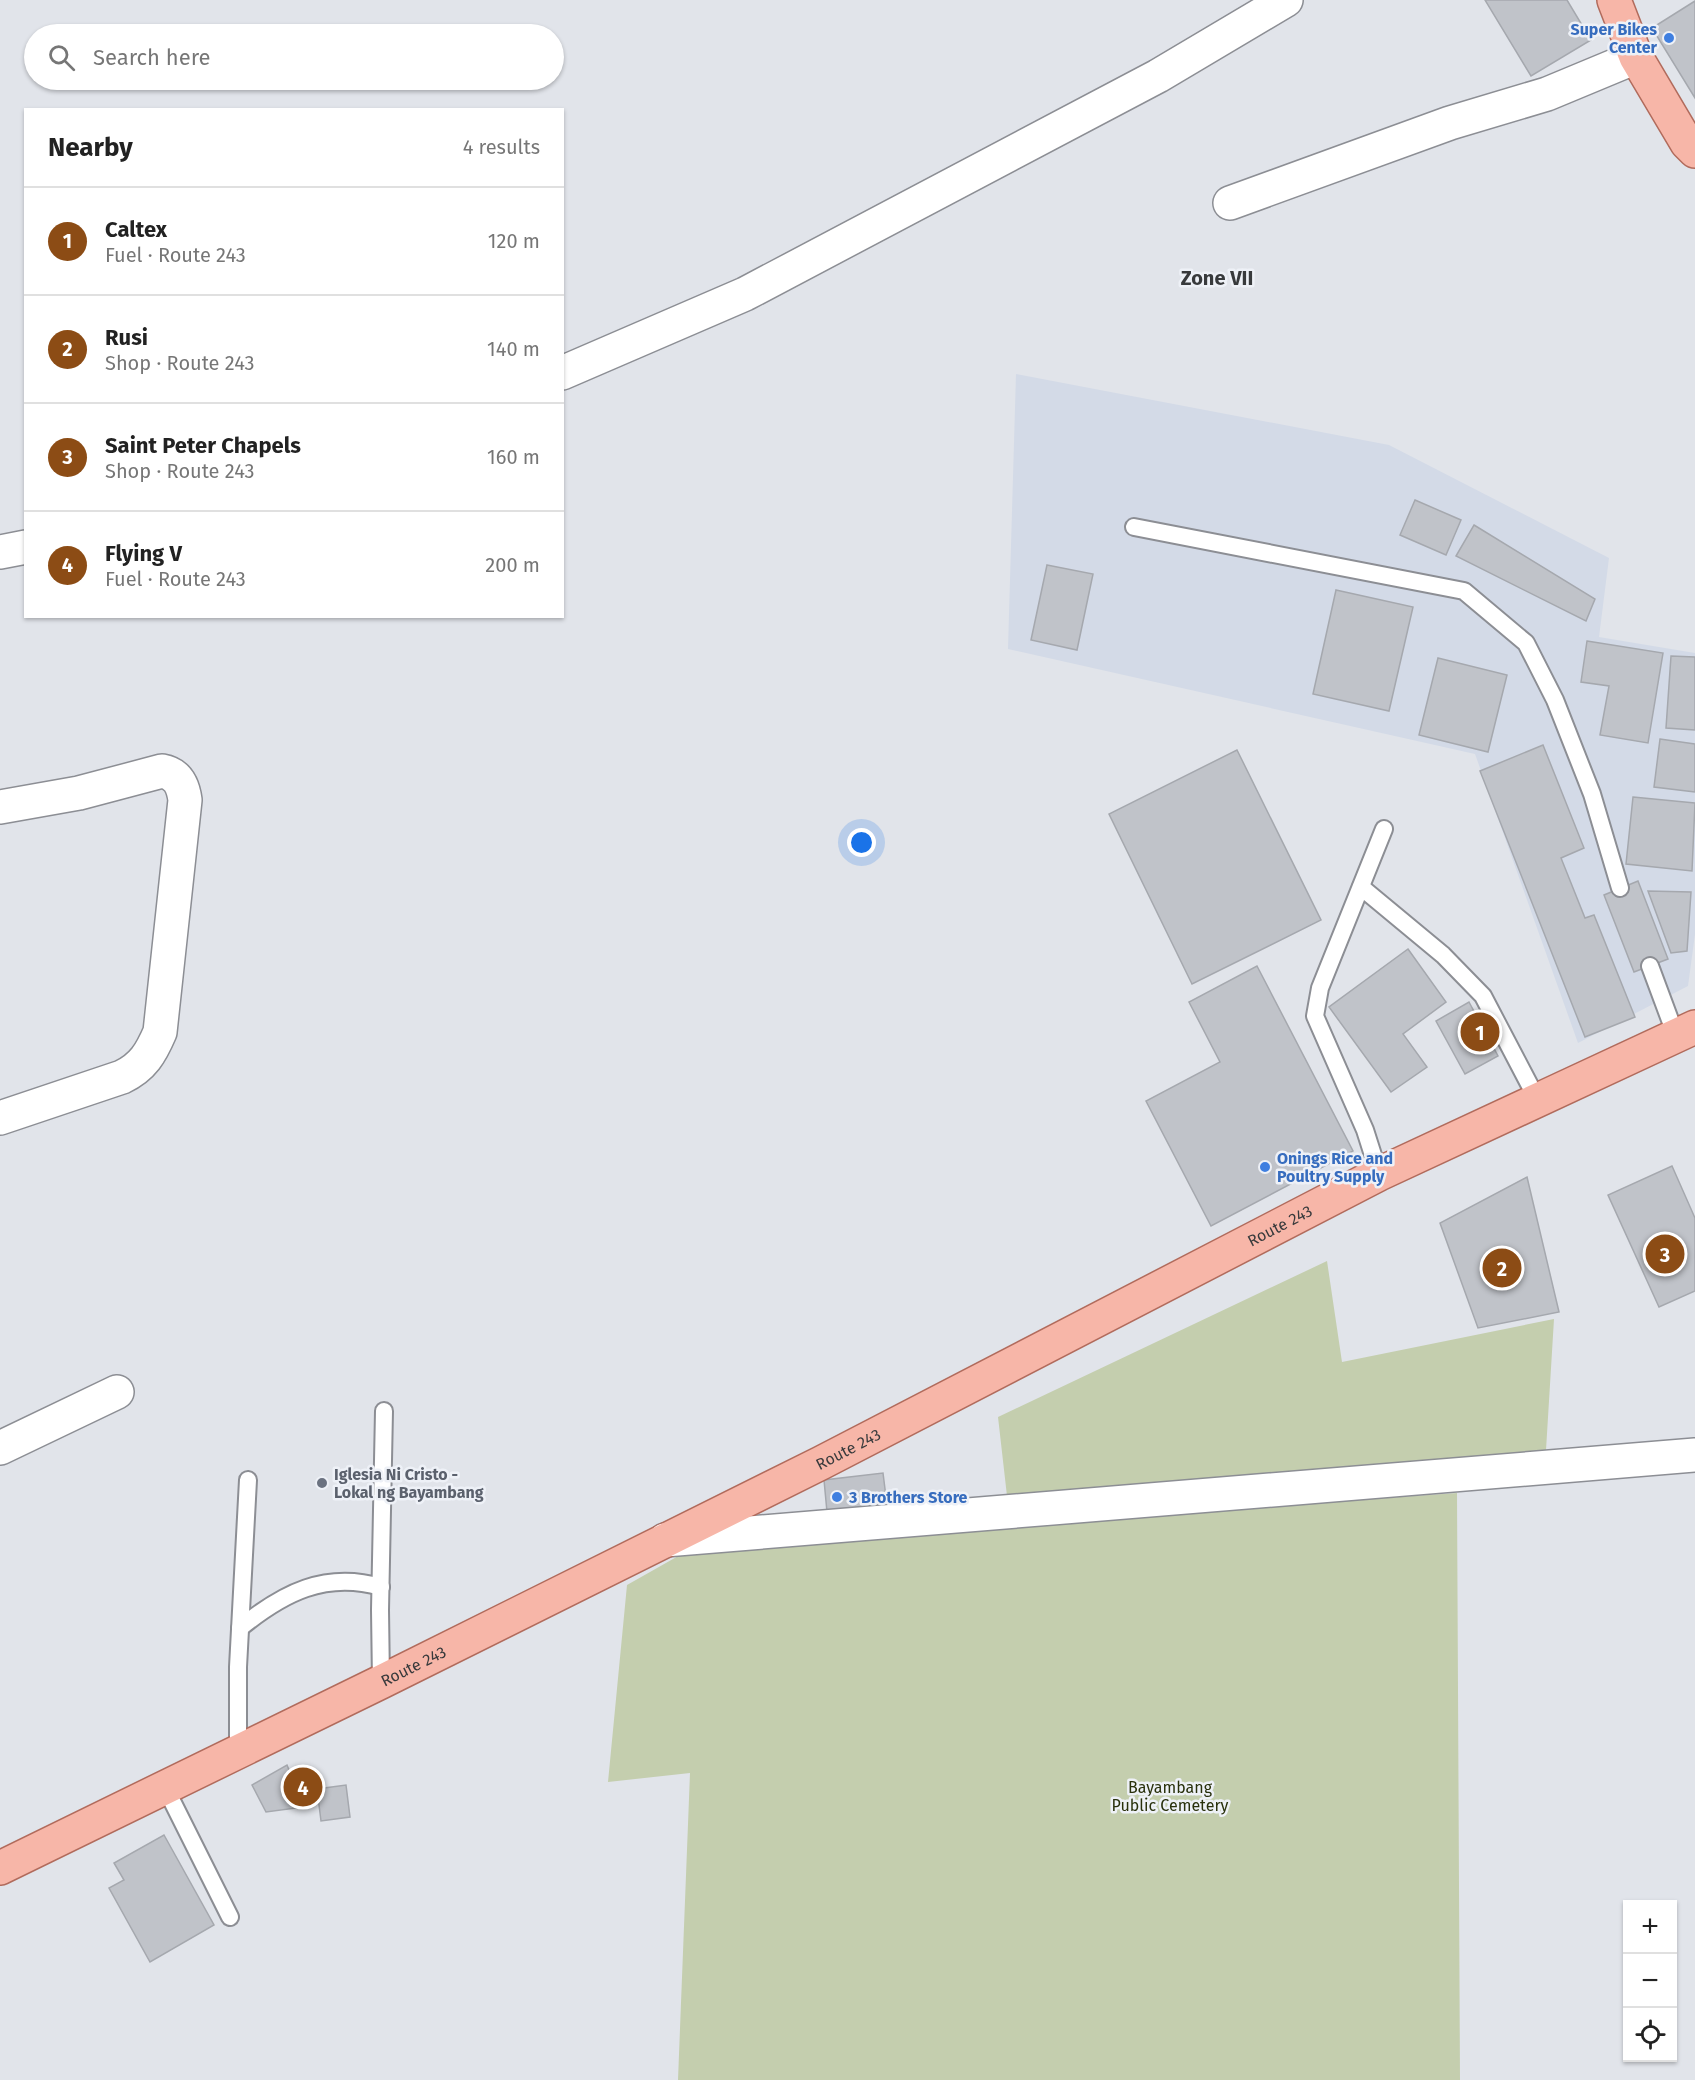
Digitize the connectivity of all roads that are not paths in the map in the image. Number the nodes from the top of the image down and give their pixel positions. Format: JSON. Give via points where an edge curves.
{"nodes":[{"id":1,"x":1286,"y":0,"type":"edge"},
{"id":2,"x":1614,"y":0,"type":"edge"},
{"id":3,"x":1636,"y":57,"type":"junction"},
{"id":4,"x":1695,"y":151,"type":"edge"},
{"id":5,"x":1230,"y":203,"type":"dead end"},
{"id":6,"x":564,"y":372,"type":"edge"},
{"id":7,"x":1134,"y":527,"type":"dead end"},
{"id":8,"x":24,"y":547,"type":"edge"},
{"id":9,"x":0,"y":552,"type":"edge"},
{"id":10,"x":0,"y":807,"type":"edge"},
{"id":11,"x":1384,"y":829,"type":"dead end"},
{"id":12,"x":1361,"y":887,"type":"junction"},
{"id":13,"x":1620,"y":888,"type":"dead end"},
{"id":14,"x":1650,"y":966,"type":"dead end"},
{"id":15,"x":1685,"y":1032,"type":"edge"},
{"id":16,"x":1539,"y":1101,"type":"junction"},
{"id":17,"x":0,"y":1118,"type":"edge"},
{"id":18,"x":1379,"y":1174,"type":"junction"},
{"id":19,"x":117,"y":1392,"type":"dead end"},
{"id":20,"x":384,"y":1411,"type":"dead end"},
{"id":21,"x":0,"y":1448,"type":"edge"},
{"id":22,"x":1695,"y":1455,"type":"edge"},
{"id":23,"x":248,"y":1480,"type":"dead end"},
{"id":24,"x":663,"y":1540,"type":"junction"},
{"id":25,"x":381,"y":1587,"type":"junction"},
{"id":26,"x":240,"y":1628,"type":"junction"},
{"id":27,"x":381,"y":1682,"type":"junction"},
{"id":28,"x":238,"y":1750,"type":"junction"},
{"id":29,"x":165,"y":1787,"type":"junction"},
{"id":30,"x":0,"y":1868,"type":"edge"},
{"id":31,"x":230,"y":1917,"type":"dead end"}],
"edges":[{"from":1,"to":6,"type":"street","via":[[1158,76],[745,294]]},
{"from":2,"to":3,"type":"main road"},
{"from":3,"to":4,"type":"main road"},
{"from":3,"to":5,"type":"street","via":[[1547,94],[1450,123]]},
{"from":7,"to":13,"type":"lane","via":[[1464,591],[1526,644],[1555,700],[1592,794]]},
{"from":8,"to":9,"type":"street"},
{"from":10,"to":17,"type":"street","via":[[79,793],[162,771],[178,779],[184,787],[185,800],[160,1032],[153,1050],[135,1070],[122,1077]]},
{"from":11,"to":12,"type":"lane"},
{"from":12,"to":16,"type":"lane","via":[[1443,955],[1483,996]]},
{"from":12,"to":18,"type":"lane","via":[[1320,988],[1315,1016],[1365,1130]]},
{"from":14,"to":15,"type":"lane"},
{"from":15,"to":16,"type":"main road","name":"Route 243"},
{"from":16,"to":18,"type":"main road","name":"Route 243"},
{"from":18,"to":24,"type":"main road","name":"Route 243","via":[[822,1463]]},
{"from":19,"to":21,"type":"street"},
{"from":20,"to":25,"type":"lane"},
{"from":22,"to":24,"type":"street"},
{"from":23,"to":26,"type":"lane"},
{"from":24,"to":27,"type":"main road","name":"Route 243"},
{"from":25,"to":26,"type":"lane","via":[[359,1581],[317,1584],[265,1608]]},
{"from":25,"to":27,"type":"lane"},
{"from":26,"to":28,"type":"lane"},
{"from":27,"to":28,"type":"main road","name":"Route 243"},
{"from":28,"to":29,"type":"main road","name":"Route 243"},
{"from":29,"to":30,"type":"main road","name":"Route 243"},
{"from":29,"to":31,"type":"lane"}]}
